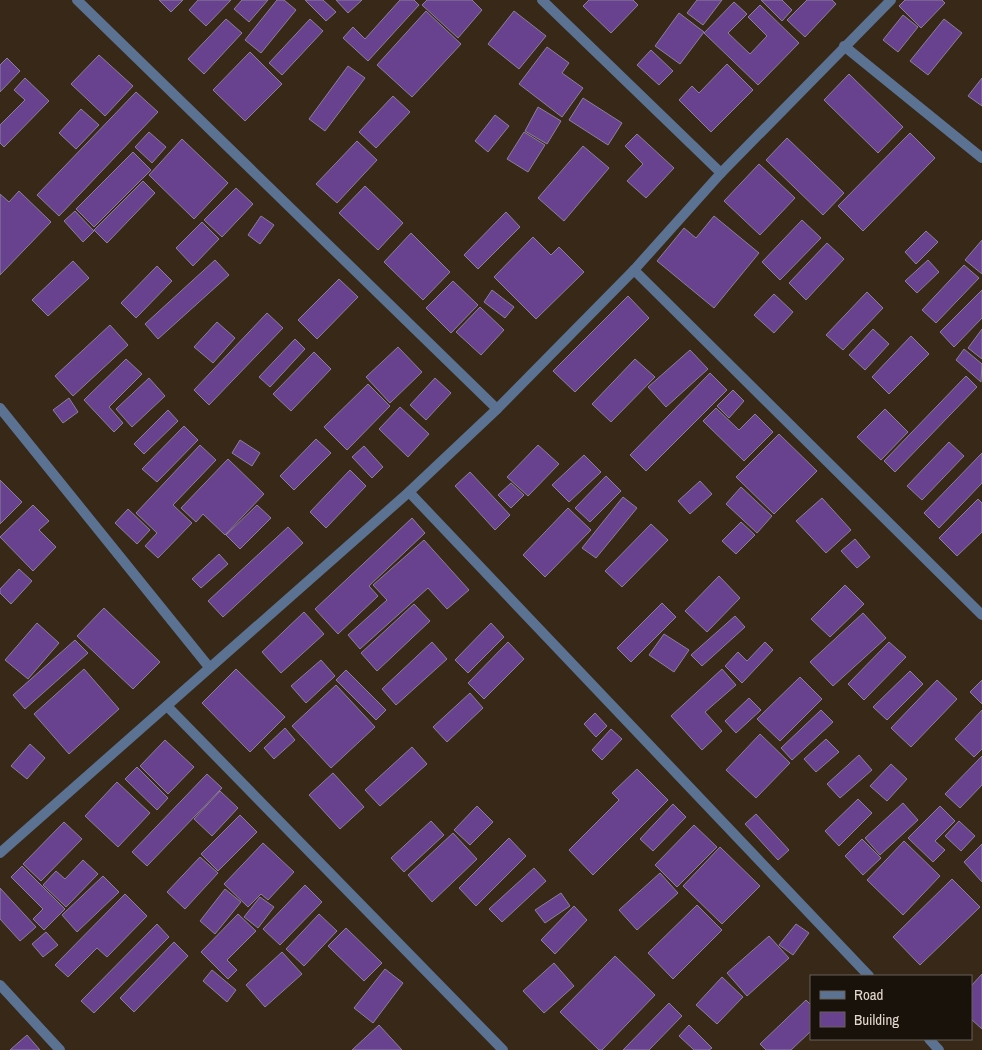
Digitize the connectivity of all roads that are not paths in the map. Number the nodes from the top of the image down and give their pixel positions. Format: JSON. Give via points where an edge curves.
{"nodes":[{"id":1,"x":76,"y":0,"type":"edge"},
{"id":2,"x":542,"y":0,"type":"edge"},
{"id":3,"x":890,"y":0,"type":"edge"},
{"id":4,"x":844,"y":46,"type":"junction"},
{"id":5,"x":982,"y":158,"type":"edge"},
{"id":6,"x":721,"y":173,"type":"junction"},
{"id":7,"x":634,"y":270,"type":"junction"},
{"id":8,"x":0,"y":408,"type":"edge"},
{"id":9,"x":497,"y":409,"type":"junction"},
{"id":10,"x":409,"y":492,"type":"junction"},
{"id":11,"x":982,"y":615,"type":"edge"},
{"id":12,"x":209,"y":667,"type":"junction"},
{"id":13,"x":167,"y":706,"type":"junction"},
{"id":14,"x":0,"y":853,"type":"edge"},
{"id":15,"x":868,"y":975,"type":"edge"},
{"id":16,"x":0,"y":985,"type":"edge"},
{"id":17,"x":930,"y":1040,"type":"edge"},
{"id":18,"x":60,"y":1050,"type":"edge"},
{"id":19,"x":503,"y":1050,"type":"edge"},
{"id":20,"x":939,"y":1050,"type":"edge"}],
"edges":[{"from":1,"to":9,"type":"street"},
{"from":2,"to":6,"type":"street"},
{"from":3,"to":4,"type":"street"},
{"from":4,"to":5,"type":"street"},
{"from":4,"to":6,"type":"street"},
{"from":6,"to":7,"type":"street"},
{"from":7,"to":9,"type":"street"},
{"from":7,"to":11,"type":"street"},
{"from":8,"to":12,"type":"street"},
{"from":9,"to":10,"type":"street"},
{"from":10,"to":12,"type":"street"},
{"from":10,"to":15,"type":"street"},
{"from":12,"to":13,"type":"street"},
{"from":13,"to":14,"type":"street"},
{"from":13,"to":19,"type":"street"},
{"from":16,"to":18,"type":"street"},
{"from":17,"to":20,"type":"street"}]}
